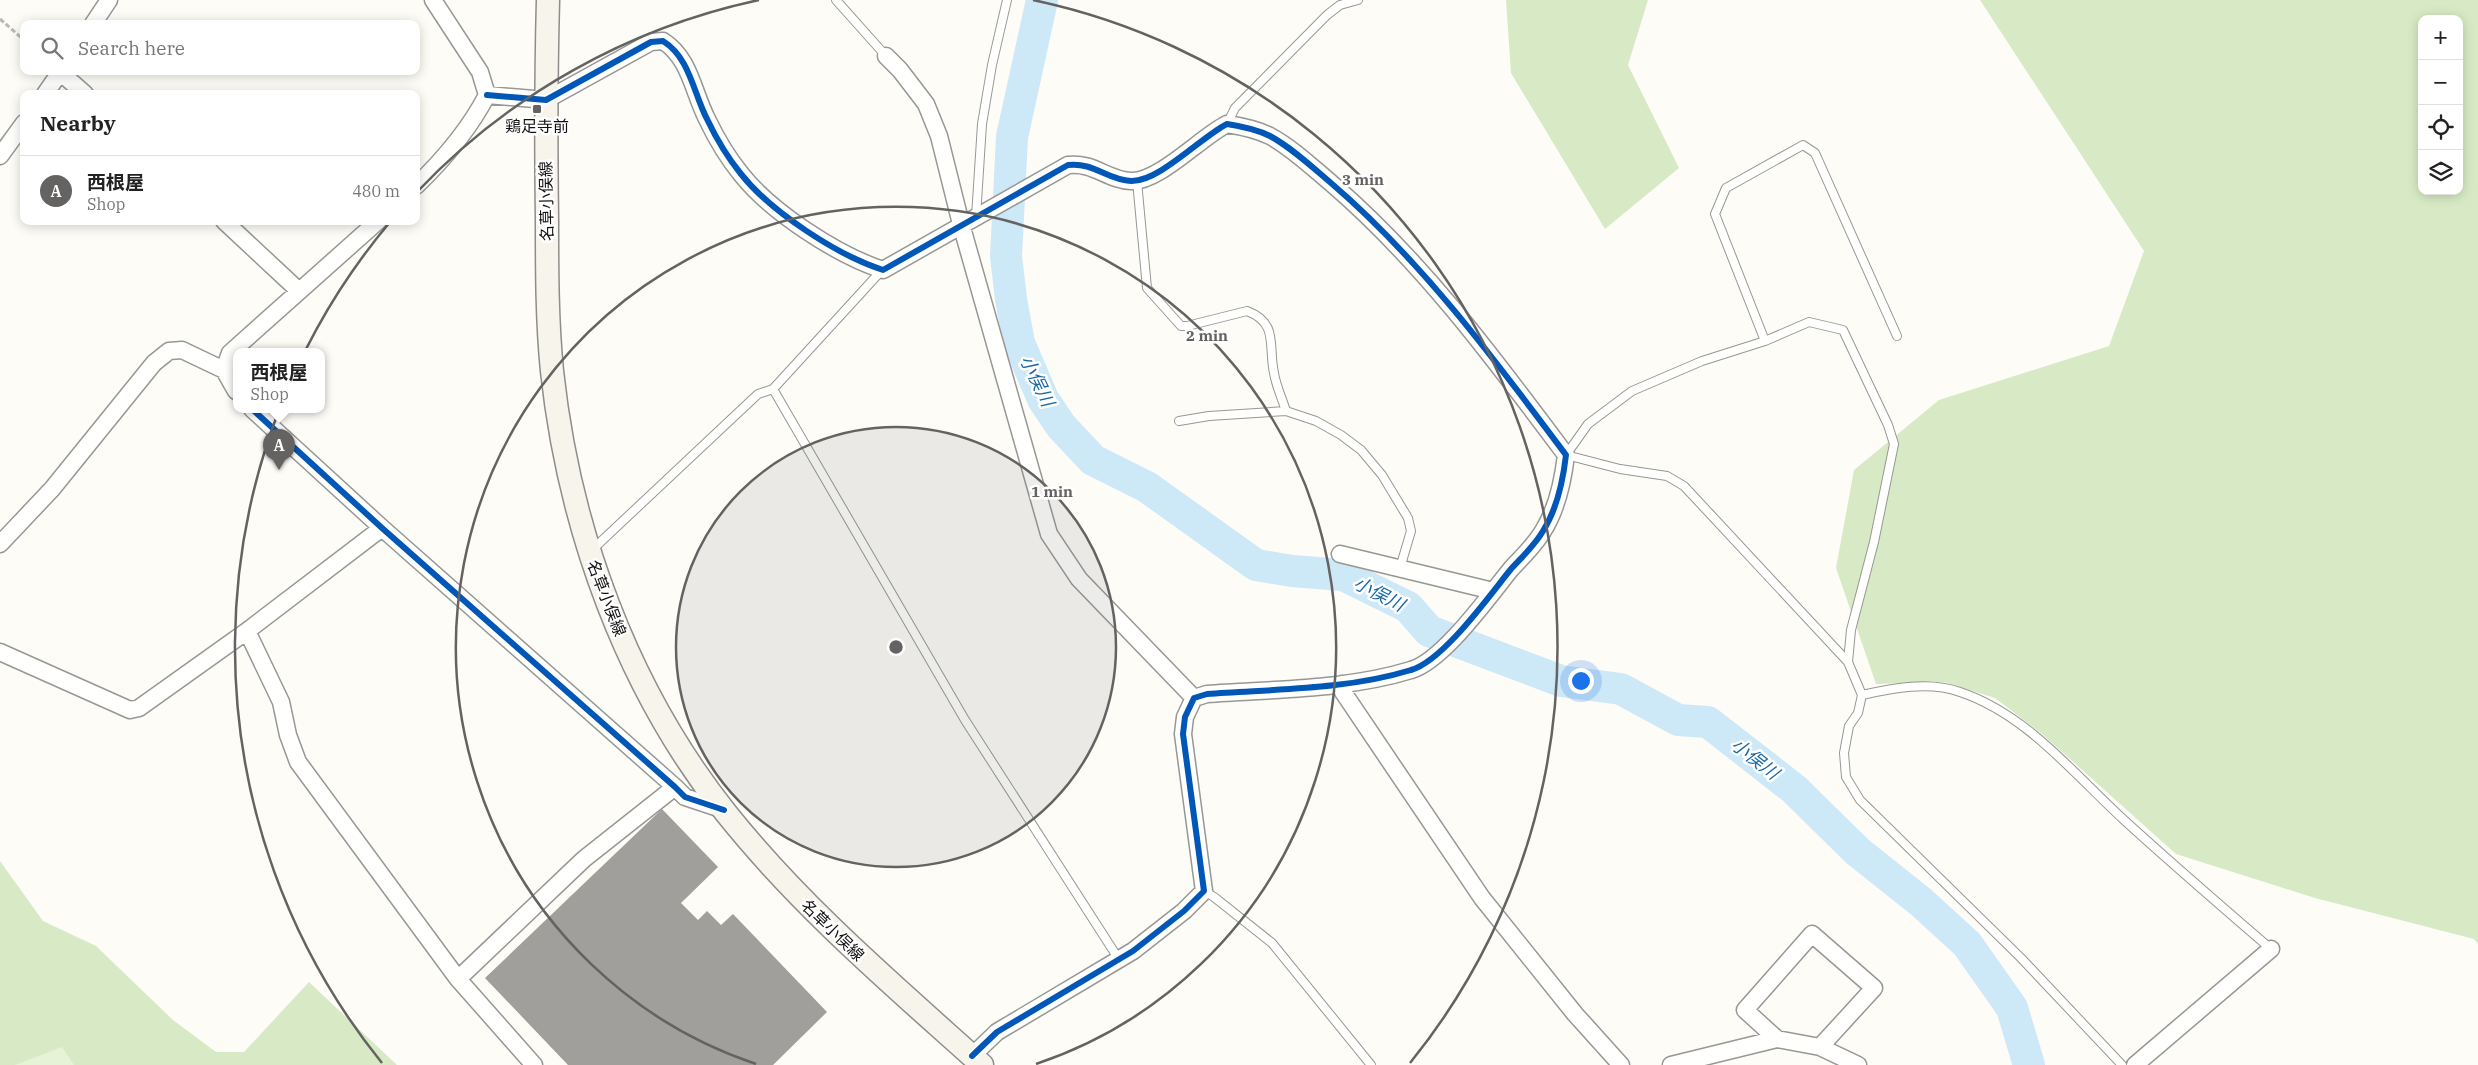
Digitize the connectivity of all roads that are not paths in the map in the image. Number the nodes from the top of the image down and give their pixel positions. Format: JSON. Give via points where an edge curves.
{"nodes":[{"id":1,"x":109,"y":0,"type":"edge"},
{"id":2,"x":432,"y":0,"type":"edge"},
{"id":3,"x":548,"y":0,"type":"edge"},
{"id":4,"x":836,"y":0,"type":"edge"},
{"id":5,"x":1007,"y":0,"type":"edge"},
{"id":6,"x":1358,"y":0,"type":"edge"},
{"id":7,"x":96,"y":20,"type":"edge"},
{"id":8,"x":886,"y":56,"type":"joint"},
{"id":9,"x":57,"y":75,"type":"edge"},
{"id":10,"x":64,"y":75,"type":"edge"},
{"id":11,"x":47,"y":90,"type":"edge"},
{"id":12,"x":81,"y":90,"type":"edge"},
{"id":13,"x":487,"y":95,"type":"junction"},
{"id":14,"x":546,"y":100,"type":"junction"},
{"id":15,"x":1227,"y":124,"type":"junction"},
{"id":16,"x":20,"y":128,"type":"edge"},
{"id":17,"x":0,"y":156,"type":"edge"},
{"id":18,"x":1137,"y":181,"type":"junction"},
{"id":19,"x":420,"y":182,"type":"edge"},
{"id":20,"x":979,"y":215,"type":"junction"},
{"id":21,"x":961,"y":224,"type":"junction"},
{"id":22,"x":228,"y":225,"type":"edge"},
{"id":23,"x":373,"y":225,"type":"edge"},
{"id":24,"x":882,"y":270,"type":"junction"},
{"id":25,"x":298,"y":290,"type":"junction"},
{"id":26,"x":1898,"y":336,"type":"dead end"},
{"id":27,"x":1764,"y":341,"type":"junction"},
{"id":28,"x":235,"y":348,"type":"edge"},
{"id":29,"x":233,"y":350,"type":"edge"},
{"id":30,"x":224,"y":370,"type":"junction"},
{"id":31,"x":233,"y":386,"type":"edge"},
{"id":32,"x":773,"y":389,"type":"junction"},
{"id":33,"x":1286,"y":411,"type":"junction"},
{"id":34,"x":256,"y":413,"type":"edge"},
{"id":35,"x":1179,"y":421,"type":"dead end"},
{"id":36,"x":1566,"y":456,"type":"junction"},
{"id":37,"x":382,"y":528,"type":"junction"},
{"id":38,"x":0,"y":544,"type":"edge"},
{"id":39,"x":590,"y":552,"type":"junction"},
{"id":40,"x":1340,"y":554,"type":"dead end"},
{"id":41,"x":1400,"y":568,"type":"junction"},
{"id":42,"x":1493,"y":591,"type":"junction"},
{"id":43,"x":247,"y":631,"type":"junction"},
{"id":44,"x":0,"y":652,"type":"edge"},
{"id":45,"x":1848,"y":662,"type":"junction"},
{"id":46,"x":1342,"y":684,"type":"junction"},
{"id":47,"x":1862,"y":695,"type":"junction"},
{"id":48,"x":1194,"y":698,"type":"junction"},
{"id":49,"x":675,"y":787,"type":"junction"},
{"id":50,"x":724,"y":810,"type":"junction"},
{"id":51,"x":1204,"y":891,"type":"junction"},
{"id":52,"x":2270,"y":949,"type":"joint"},
{"id":53,"x":1118,"y":958,"type":"junction"},
{"id":54,"x":458,"y":979,"type":"junction"},
{"id":55,"x":1777,"y":1039,"type":"junction"},
{"id":56,"x":1820,"y":1047,"type":"junction"},
{"id":57,"x":977,"y":1061,"type":"edge"},
{"id":58,"x":534,"y":1065,"type":"edge"},
{"id":59,"x":1371,"y":1065,"type":"edge"},
{"id":60,"x":1621,"y":1065,"type":"edge"},
{"id":61,"x":1671,"y":1065,"type":"edge"},
{"id":62,"x":1858,"y":1065,"type":"edge"},
{"id":63,"x":2122,"y":1065,"type":"edge"},
{"id":64,"x":2135,"y":1065,"type":"edge"}],
"edges":[{"from":1,"to":7,"type":"street"},
{"from":2,"to":13,"type":"street","via":[[480,72]]},
{"from":3,"to":14,"type":"main road","name":"名草小俣線"},
{"from":4,"to":8,"type":"lane"},
{"from":5,"to":20,"type":"lane","via":[[982,124]]},
{"from":6,"to":15,"type":"lane","via":[[1340,5],[1327,15],[1235,108]]},
{"from":8,"to":21,"type":"street","via":[[926,104],[939,136]]},
{"from":9,"to":11,"type":"street"},
{"from":10,"to":12,"type":"street"},
{"from":13,"to":14,"type":"street"},
{"from":13,"to":19,"type":"street","via":[[455,147]]},
{"from":14,"to":24,"type":"street","via":[[651,42],[664,41],[682,58],[707,120],[741,174],[760,194],[823,242]]},
{"from":14,"to":39,"type":"main road","name":"名草小俣線","via":[[547,293],[552,375],[566,455]]},
{"from":15,"to":18,"type":"street","via":[[1163,170]]},
{"from":15,"to":36,"type":"street","via":[[1270,136],[1352,201],[1447,302]]},
{"from":16,"to":17,"type":"street"},
{"from":18,"to":20,"type":"street","via":[[1109,175],[1082,163],[1068,165]]},
{"from":18,"to":33,"type":"lane","via":[[1147,288],[1181,326],[1246,311],[1256,314],[1265,322],[1270,334],[1274,374]]},
{"from":20,"to":21,"type":"street"},
{"from":21,"to":24,"type":"street"},
{"from":21,"to":48,"type":"street","via":[[1049,534],[1079,579]]},
{"from":22,"to":25,"type":"street"},
{"from":23,"to":25,"type":"street"},
{"from":24,"to":32,"type":"lane"},
{"from":25,"to":28,"type":"street"},
{"from":26,"to":27,"type":"lane","via":[[1815,154],[1803,145],[1726,188],[1715,214]]},
{"from":27,"to":36,"type":"lane","via":[[1702,361],[1632,392],[1588,424]]},
{"from":27,"to":45,"type":"lane","via":[[1809,322],[1843,330],[1894,444],[1874,542],[1851,630]]},
{"from":29,"to":30,"type":"street"},
{"from":30,"to":31,"type":"street"},
{"from":30,"to":38,"type":"street","via":[[182,350],[169,351],[154,363],[52,490]]},
{"from":32,"to":39,"type":"lane","via":[[758,394]]},
{"from":32,"to":53,"type":"lane","via":[[964,720]]},
{"from":33,"to":35,"type":"lane"},
{"from":33,"to":41,"type":"lane","via":[[1316,421],[1341,435],[1361,450],[1382,475],[1408,518],[1410,531]]},
{"from":34,"to":37,"type":"street"},
{"from":36,"to":42,"type":"street","via":[[1563,479],[1543,531]]},
{"from":36,"to":45,"type":"lane","via":[[1667,476],[1684,486]]},
{"from":37,"to":43,"type":"street"},
{"from":37,"to":49,"type":"street"},
{"from":39,"to":50,"type":"main road","name":"名草小俣線","via":[[635,668],[676,739]]},
{"from":40,"to":41,"type":"street"},
{"from":41,"to":42,"type":"street"},
{"from":42,"to":46,"type":"street","via":[[1430,659],[1412,670]]},
{"from":43,"to":44,"type":"street","via":[[139,708],[130,710]]},
{"from":43,"to":54,"type":"street","via":[[281,702],[298,762]]},
{"from":45,"to":47,"type":"lane"},
{"from":46,"to":48,"type":"street","via":[[1207,694]]},
{"from":46,"to":60,"type":"street","via":[[1343,692],[1482,898],[1575,1014]]},
{"from":47,"to":52,"type":"lane","via":[[1901,688],[1946,688],[2010,715]]},
{"from":47,"to":63,"type":"lane","via":[[1858,713],[1849,726],[1844,753],[1846,777],[1860,800],[2020,958]]},
{"from":48,"to":51,"type":"street","via":[[1185,717],[1183,734]]},
{"from":49,"to":50,"type":"street","via":[[686,796]]},
{"from":49,"to":54,"type":"street","via":[[584,858]]},
{"from":50,"to":57,"type":"main road","name":"名草小俣線","via":[[828,925]]},
{"from":51,"to":53,"type":"street","via":[[1133,951]]},
{"from":51,"to":59,"type":"lane","via":[[1272,943]]},
{"from":52,"to":64,"type":"street"},
{"from":53,"to":57,"type":"street","via":[[997,1032]]},
{"from":54,"to":58,"type":"street"},
{"from":55,"to":56,"type":"street"},
{"from":55,"to":56,"type":"street","via":[[1745,1010],[1812,934],[1874,988]]},
{"from":55,"to":61,"type":"street"},
{"from":56,"to":62,"type":"street"}]}
